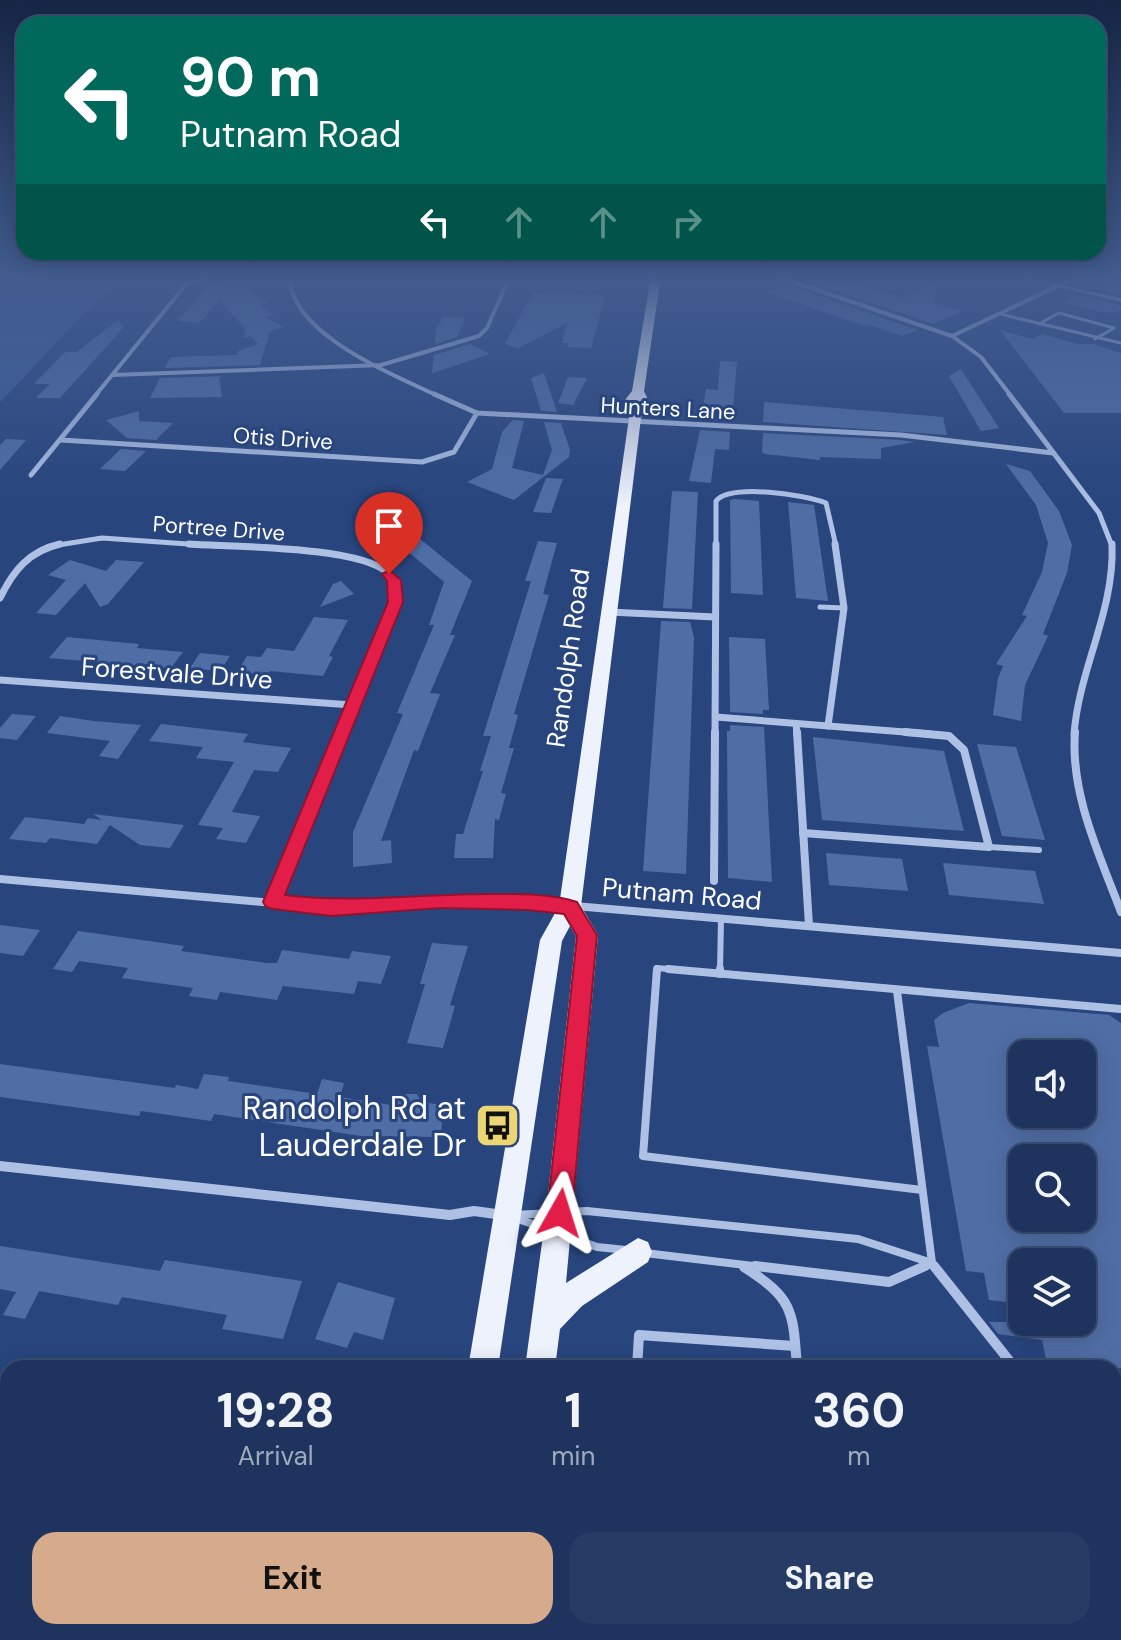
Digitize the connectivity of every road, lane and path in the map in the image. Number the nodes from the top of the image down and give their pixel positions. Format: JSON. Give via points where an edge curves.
{"nodes":[{"id":1,"x":131,"y":353,"type":"edge"},
{"id":2,"x":358,"y":353,"type":"edge"},
{"id":3,"x":423,"y":353,"type":"edge"},
{"id":4,"x":644,"y":353,"type":"edge"},
{"id":5,"x":975,"y":353,"type":"edge"},
{"id":6,"x":381,"y":365,"type":"junction"},
{"id":7,"x":113,"y":375,"type":"junction"},
{"id":8,"x":477,"y":413,"type":"junction"},
{"id":9,"x":634,"y":420,"type":"junction"},
{"id":10,"x":61,"y":440,"type":"junction"},
{"id":11,"x":1053,"y":453,"type":"junction"},
{"id":12,"x":31,"y":475,"type":"dead end"},
{"id":13,"x":0,"y":598,"type":"edge"},
{"id":14,"x":820,"y":607,"type":"dead end"},
{"id":15,"x":844,"y":608,"type":"junction"},
{"id":16,"x":609,"y":612,"type":"junction"},
{"id":17,"x":715,"y":617,"type":"junction"},
{"id":18,"x":0,"y":680,"type":"edge"},
{"id":19,"x":352,"y":705,"type":"junction"},
{"id":20,"x":716,"y":717,"type":"junction"},
{"id":21,"x":796,"y":724,"type":"junction"},
{"id":22,"x":828,"y":726,"type":"junction"},
{"id":23,"x":803,"y":833,"type":"junction"},
{"id":24,"x":989,"y":847,"type":"junction"},
{"id":25,"x":1039,"y":850,"type":"dead end"},
{"id":26,"x":0,"y":879,"type":"edge"},
{"id":27,"x":714,"y":881,"type":"dead end"},
{"id":28,"x":273,"y":902,"type":"junction"},
{"id":29,"x":570,"y":907,"type":"junction"},
{"id":30,"x":1121,"y":912,"type":"edge"},
{"id":31,"x":721,"y":919,"type":"junction"},
{"id":32,"x":809,"y":926,"type":"junction"},
{"id":33,"x":1121,"y":953,"type":"edge"},
{"id":34,"x":720,"y":974,"type":"junction"},
{"id":35,"x":897,"y":991,"type":"junction"},
{"id":36,"x":1121,"y":1009,"type":"edge"},
{"id":37,"x":0,"y":1166,"type":"edge"},
{"id":38,"x":922,"y":1190,"type":"junction"},
{"id":39,"x":508,"y":1215,"type":"junction"},
{"id":40,"x":558,"y":1222,"type":"junction"},
{"id":41,"x":638,"y":1252,"type":"junction"},
{"id":42,"x":932,"y":1263,"type":"junction"},
{"id":43,"x":740,"y":1264,"type":"junction"},
{"id":44,"x":545,"y":1323,"type":"junction"},
{"id":45,"x":795,"y":1346,"type":"junction"},
{"id":46,"x":484,"y":1360,"type":"edge"},
{"id":47,"x":541,"y":1360,"type":"edge"},
{"id":48,"x":637,"y":1360,"type":"edge"},
{"id":49,"x":796,"y":1360,"type":"edge"},
{"id":50,"x":1009,"y":1360,"type":"edge"}],
"edges":[{"from":1,"to":7,"type":"street"},
{"from":2,"to":6,"type":"street","name":"Hunters Lane"},
{"from":3,"to":6,"type":"street"},
{"from":4,"to":9,"type":"main road","name":"Randolph Road","via":[[638,391],[644,404]]},
{"from":5,"to":11,"type":"street"},
{"from":6,"to":7,"type":"street"},
{"from":6,"to":8,"type":"street","name":"Hunters Lane"},
{"from":7,"to":10,"type":"street"},
{"from":8,"to":9,"type":"street","name":"Hunters Lane"},
{"from":8,"to":10,"type":"street","name":"Otis Drive","via":[[458,451],[422,462]]},
{"from":9,"to":11,"type":"street","name":"Hunters Lane","via":[[901,435]]},
{"from":9,"to":16,"type":"main road","name":"Randolph Road"},
{"from":10,"to":12,"type":"street"},
{"from":11,"to":30,"type":"street","via":[[1112,539],[1113,576],[1084,672],[1074,739],[1085,812]]},
{"from":13,"to":19,"type":"street","name":"Portree Drive","via":[[22,560],[73,540],[362,559],[394,580],[395,602]]},
{"from":14,"to":15,"type":"lane"},
{"from":15,"to":17,"type":"street","via":[[826,503],[814,497],[739,493],[716,501]]},
{"from":15,"to":22,"type":"street"},
{"from":16,"to":17,"type":"street"},
{"from":16,"to":29,"type":"main road","name":"Randolph Road"},
{"from":17,"to":20,"type":"street"},
{"from":18,"to":19,"type":"street","name":"Forestvale Drive"},
{"from":19,"to":28,"type":"street"},
{"from":20,"to":21,"type":"street"},
{"from":20,"to":27,"type":"street"},
{"from":21,"to":22,"type":"street"},
{"from":21,"to":23,"type":"street"},
{"from":22,"to":24,"type":"street","via":[[938,733],[959,742]]},
{"from":23,"to":24,"type":"street"},
{"from":23,"to":32,"type":"street"},
{"from":24,"to":25,"type":"lane"},
{"from":26,"to":28,"type":"street","name":"Putnam Road"},
{"from":28,"to":29,"type":"street","name":"Putnam Road","via":[[331,908],[441,900]]},
{"from":29,"to":31,"type":"street","name":"Putnam Road"},
{"from":29,"to":39,"type":"main road","name":"Randolph Road","via":[[551,940]]},
{"from":29,"to":40,"type":"main road","via":[[587,935]]},
{"from":31,"to":32,"type":"street","name":"Putnam Road"},
{"from":31,"to":34,"type":"lane"},
{"from":32,"to":33,"type":"street","name":"Putnam Road"},
{"from":34,"to":35,"type":"lane"},
{"from":34,"to":38,"type":"lane","via":[[657,968],[643,1156]]},
{"from":35,"to":36,"type":"lane"},
{"from":35,"to":38,"type":"lane"},
{"from":37,"to":39,"type":"street","via":[[450,1215]]},
{"from":38,"to":42,"type":"lane"},
{"from":39,"to":40,"type":"lane"},
{"from":39,"to":40,"type":"lane"},
{"from":39,"to":46,"type":"main road","name":"Randolph Road"},
{"from":40,"to":41,"type":"lane","via":[[597,1247]]},
{"from":40,"to":42,"type":"lane","via":[[587,1211],[858,1239]]},
{"from":40,"to":44,"type":"main road"},
{"from":41,"to":43,"type":"lane"},
{"from":41,"to":44,"type":"main road","via":[[572,1296]]},
{"from":42,"to":43,"type":"lane","via":[[889,1282]]},
{"from":42,"to":50,"type":"lane"},
{"from":43,"to":45,"type":"lane","via":[[774,1285],[792,1309]]},
{"from":44,"to":47,"type":"main road"},
{"from":45,"to":48,"type":"lane","via":[[639,1335]]},
{"from":45,"to":49,"type":"lane"}]}
